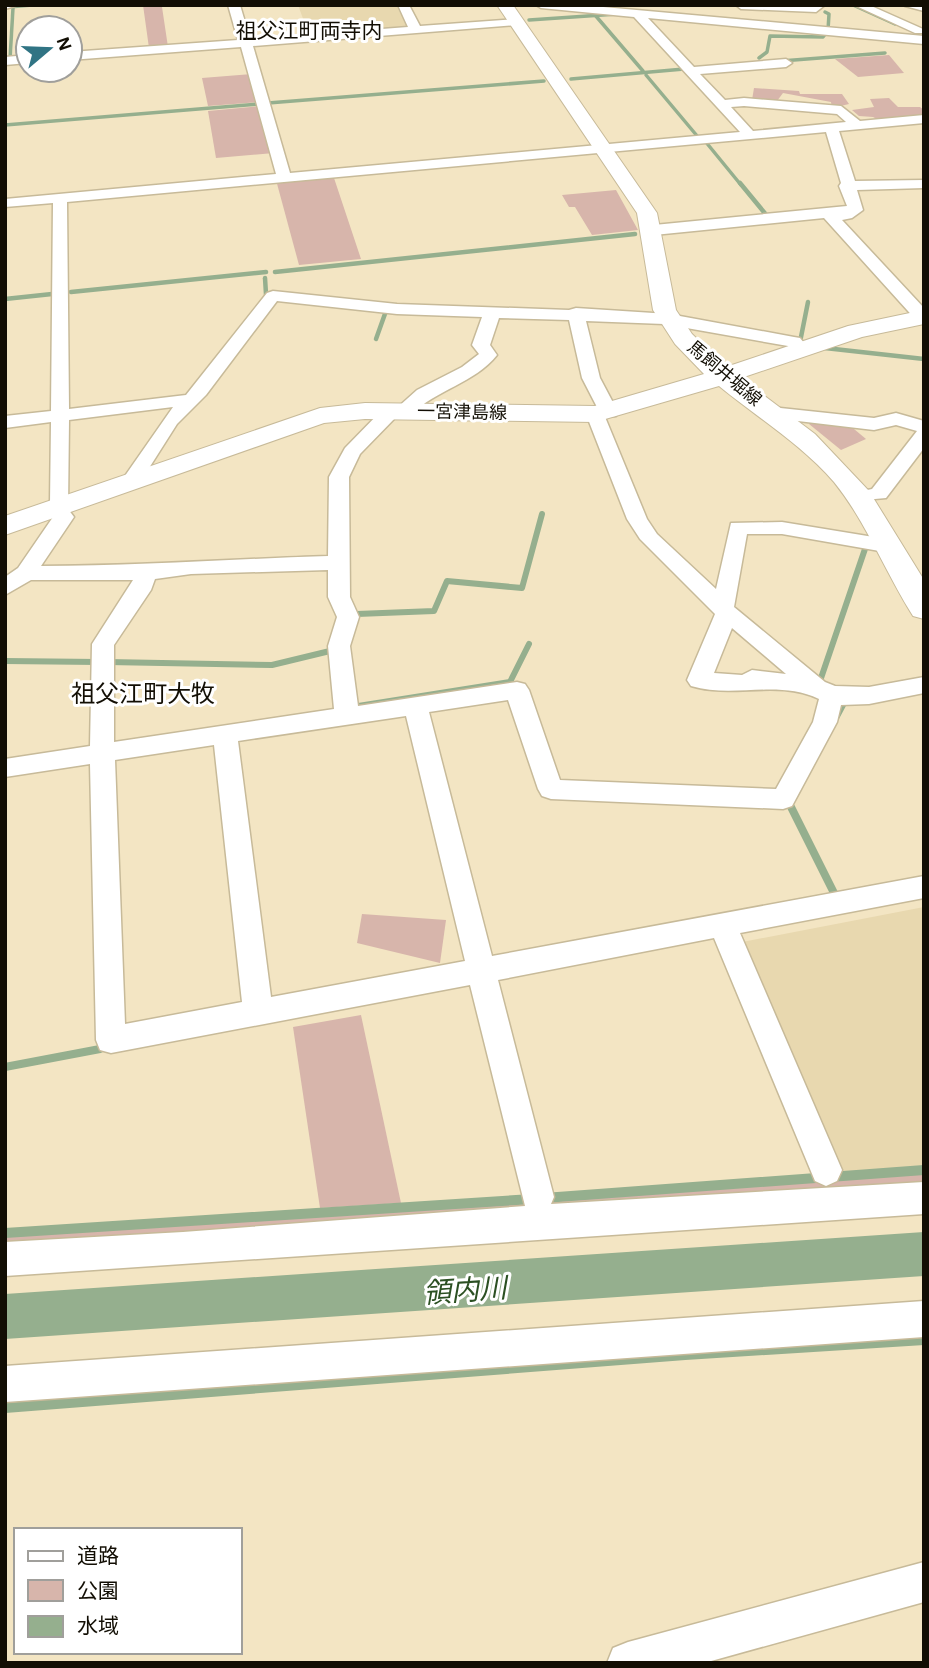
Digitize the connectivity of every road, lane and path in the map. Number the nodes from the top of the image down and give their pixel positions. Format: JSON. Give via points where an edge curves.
{"nodes":[{"id":1,"x":13,"y":5,"type":"edge"},
{"id":2,"x":234,"y":5,"type":"edge"},
{"id":3,"x":403,"y":5,"type":"edge"},
{"id":4,"x":541,"y":5,"type":"edge"},
{"id":5,"x":820,"y":5,"type":"edge"},
{"id":6,"x":859,"y":5,"type":"edge"},
{"id":7,"x":911,"y":5,"type":"edge"},
{"id":8,"x":5,"y":6,"type":"edge"},
{"id":9,"x":725,"y":6,"type":"edge"},
{"id":10,"x":924,"y":8,"type":"edge"},
{"id":11,"x":511,"y":14,"type":"edge"},
{"id":12,"x":638,"y":14,"type":"junction"},
{"id":13,"x":730,"y":22,"type":"junction"},
{"id":14,"x":416,"y":30,"type":"junction"},
{"id":15,"x":923,"y":35,"type":"edge"},
{"id":16,"x":246,"y":43,"type":"junction"},
{"id":17,"x":84,"y":55,"type":"edge"},
{"id":18,"x":786,"y":63,"type":"dead end"},
{"id":19,"x":691,"y":71,"type":"junction"},
{"id":20,"x":722,"y":104,"type":"junction"},
{"id":21,"x":924,"y":119,"type":"edge"},
{"id":22,"x":858,"y":125,"type":"junction"},
{"id":23,"x":831,"y":127,"type":"junction"},
{"id":24,"x":750,"y":135,"type":"junction"},
{"id":25,"x":603,"y":148,"type":"junction"},
{"id":26,"x":284,"y":178,"type":"junction"},
{"id":27,"x":924,"y":184,"type":"edge"},
{"id":28,"x":846,"y":186,"type":"junction"},
{"id":29,"x":60,"y":198,"type":"junction"},
{"id":30,"x":5,"y":203,"type":"edge"},
{"id":31,"x":856,"y":210,"type":"junction"},
{"id":32,"x":654,"y":230,"type":"junction"},
{"id":33,"x":271,"y":274,"type":"dead end"},
{"id":34,"x":273,"y":296,"type":"junction"},
{"id":35,"x":492,"y":313,"type":"junction"},
{"id":36,"x":576,"y":313,"type":"junction"},
{"id":37,"x":923,"y":317,"type":"edge"},
{"id":38,"x":669,"y":320,"type":"junction"},
{"id":39,"x":800,"y":349,"type":"junction"},
{"id":40,"x":722,"y":376,"type":"junction"},
{"id":41,"x":189,"y":400,"type":"junction"},
{"id":42,"x":398,"y":411,"type":"junction"},
{"id":43,"x":602,"y":413,"type":"junction"},
{"id":44,"x":771,"y":413,"type":"junction"},
{"id":45,"x":60,"y":416,"type":"junction"},
{"id":46,"x":5,"y":422,"type":"edge"},
{"id":47,"x":924,"y":428,"type":"edge"},
{"id":48,"x":924,"y":435,"type":"edge"},
{"id":49,"x":130,"y":483,"type":"junction"},
{"id":50,"x":860,"y":497,"type":"junction"},
{"id":51,"x":58,"y":507,"type":"junction"},
{"id":52,"x":5,"y":526,"type":"edge"},
{"id":53,"x":891,"y":546,"type":"junction"},
{"id":54,"x":340,"y":563,"type":"junction"},
{"id":55,"x":26,"y":573,"type":"junction"},
{"id":56,"x":146,"y":573,"type":"junction"},
{"id":57,"x":5,"y":589,"type":"edge"},
{"id":58,"x":924,"y":610,"type":"edge"},
{"id":59,"x":725,"y":611,"type":"junction"},
{"id":60,"x":924,"y":685,"type":"edge"},
{"id":61,"x":824,"y":692,"type":"junction"},
{"id":62,"x":415,"y":705,"type":"junction"},
{"id":63,"x":347,"y":716,"type":"junction"},
{"id":64,"x":225,"y":734,"type":"junction"},
{"id":65,"x":102,"y":753,"type":"junction"},
{"id":66,"x":5,"y":768,"type":"edge"},
{"id":67,"x":924,"y":887,"type":"edge"},
{"id":68,"x":723,"y":925,"type":"junction"},
{"id":69,"x":481,"y":970,"type":"junction"},
{"id":70,"x":258,"y":1012,"type":"junction"},
{"id":71,"x":826,"y":1170,"type":"dead end"},
{"id":72,"x":538,"y":1197,"type":"dead end"},
{"id":73,"x":924,"y":1199,"type":"edge"},
{"id":74,"x":5,"y":1259,"type":"edge"},
{"id":75,"x":924,"y":1319,"type":"edge"},
{"id":76,"x":5,"y":1384,"type":"edge"},
{"id":77,"x":924,"y":1582,"type":"edge"},
{"id":78,"x":628,"y":1663,"type":"edge"}],
"edges":[{"from":1,"to":8,"type":"street"},
{"from":2,"to":16,"type":"street"},
{"from":3,"to":14,"type":"street"},
{"from":4,"to":12,"type":"street"},
{"from":5,"to":9,"type":"street","via":[[816,9]]},
{"from":6,"to":15,"type":"street"},
{"from":7,"to":10,"type":"street"},
{"from":7,"to":15,"type":"street","via":[[910,16]]},
{"from":9,"to":13,"type":"street"},
{"from":11,"to":14,"type":"street"},
{"from":11,"to":25,"type":"main road","name":"馬飼井堀線"},
{"from":12,"to":13,"type":"street"},
{"from":12,"to":19,"type":"street"},
{"from":13,"to":15,"type":"street"},
{"from":14,"to":16,"type":"street"},
{"from":16,"to":17,"type":"street"},
{"from":16,"to":26,"type":"street"},
{"from":18,"to":19,"type":"street"},
{"from":19,"to":20,"type":"street"},
{"from":20,"to":22,"type":"street","via":[[841,110]]},
{"from":20,"to":24,"type":"street"},
{"from":21,"to":22,"type":"street"},
{"from":22,"to":23,"type":"street"},
{"from":23,"to":24,"type":"street"},
{"from":23,"to":28,"type":"street"},
{"from":24,"to":25,"type":"street"},
{"from":25,"to":26,"type":"street"},
{"from":25,"to":32,"type":"main road","name":"馬飼井堀線"},
{"from":26,"to":29,"type":"street"},
{"from":27,"to":28,"type":"street"},
{"from":28,"to":31,"type":"street"},
{"from":29,"to":30,"type":"street"},
{"from":29,"to":45,"type":"street"},
{"from":31,"to":32,"type":"street"},
{"from":31,"to":37,"type":"street","via":[[858,214],[831,217]]},
{"from":32,"to":38,"type":"main road","name":"馬飼井堀線"},
{"from":33,"to":34,"type":"street"},
{"from":34,"to":35,"type":"street"},
{"from":34,"to":41,"type":"street"},
{"from":35,"to":36,"type":"street"},
{"from":35,"to":42,"type":"street","via":[[481,345],[488,355],[477,367],[435,385]]},
{"from":36,"to":38,"type":"street"},
{"from":36,"to":43,"type":"street"},
{"from":37,"to":39,"type":"main road","name":"一宮津島線","via":[[882,324]]},
{"from":38,"to":39,"type":"street","via":[[794,342]]},
{"from":38,"to":40,"type":"main road","name":"馬飼井堀線","via":[[696,354]]},
{"from":39,"to":40,"type":"main road","name":"一宮津島線"},
{"from":40,"to":43,"type":"main road","name":"一宮津島線"},
{"from":40,"to":44,"type":"main road","name":"馬飼井堀線"},
{"from":41,"to":45,"type":"street"},
{"from":41,"to":49,"type":"street"},
{"from":42,"to":43,"type":"main road","name":"一宮津島線"},
{"from":42,"to":49,"type":"main road","name":"一宮津島線","via":[[320,416]]},
{"from":42,"to":54,"type":"street","via":[[352,452],[339,477]]},
{"from":43,"to":59,"type":"street","via":[[637,519],[650,539]]},
{"from":44,"to":47,"type":"street","via":[[874,424],[896,419]]},
{"from":44,"to":50,"type":"main road","name":"馬飼井堀線","via":[[808,441]]},
{"from":45,"to":46,"type":"street"},
{"from":45,"to":51,"type":"street"},
{"from":48,"to":50,"type":"street","via":[[879,494]]},
{"from":49,"to":51,"type":"main road","name":"一宮津島線"},
{"from":50,"to":53,"type":"main road","name":"馬飼井堀線"},
{"from":51,"to":52,"type":"main road","name":"一宮津島線"},
{"from":51,"to":55,"type":"street","via":[[64,517]]},
{"from":53,"to":58,"type":"main road","name":"馬飼井堀線"},
{"from":53,"to":59,"type":"street","via":[[782,528],[738,528]]},
{"from":54,"to":56,"type":"street","via":[[204,566]]},
{"from":54,"to":63,"type":"street","via":[[340,597],[348,617],[339,646]]},
{"from":55,"to":56,"type":"street"},
{"from":55,"to":57,"type":"street"},
{"from":56,"to":65,"type":"street","via":[[140,590],[103,644]]},
{"from":59,"to":61,"type":"street"},
{"from":59,"to":61,"type":"street","via":[[699,680],[748,684],[752,678]]},
{"from":60,"to":61,"type":"street","via":[[848,698]]},
{"from":61,"to":62,"type":"street","via":[[825,722],[783,799],[551,789],[517,690]]},
{"from":62,"to":63,"type":"street"},
{"from":62,"to":69,"type":"street"},
{"from":63,"to":64,"type":"street"},
{"from":64,"to":65,"type":"street"},
{"from":64,"to":70,"type":"street"},
{"from":65,"to":66,"type":"street"},
{"from":65,"to":70,"type":"street","via":[[111,1040]]},
{"from":67,"to":68,"type":"street"},
{"from":68,"to":69,"type":"street"},
{"from":68,"to":71,"type":"street"},
{"from":69,"to":70,"type":"street"},
{"from":69,"to":72,"type":"street"},
{"from":73,"to":74,"type":"street"},
{"from":75,"to":76,"type":"street"},
{"from":77,"to":78,"type":"street"}]}
